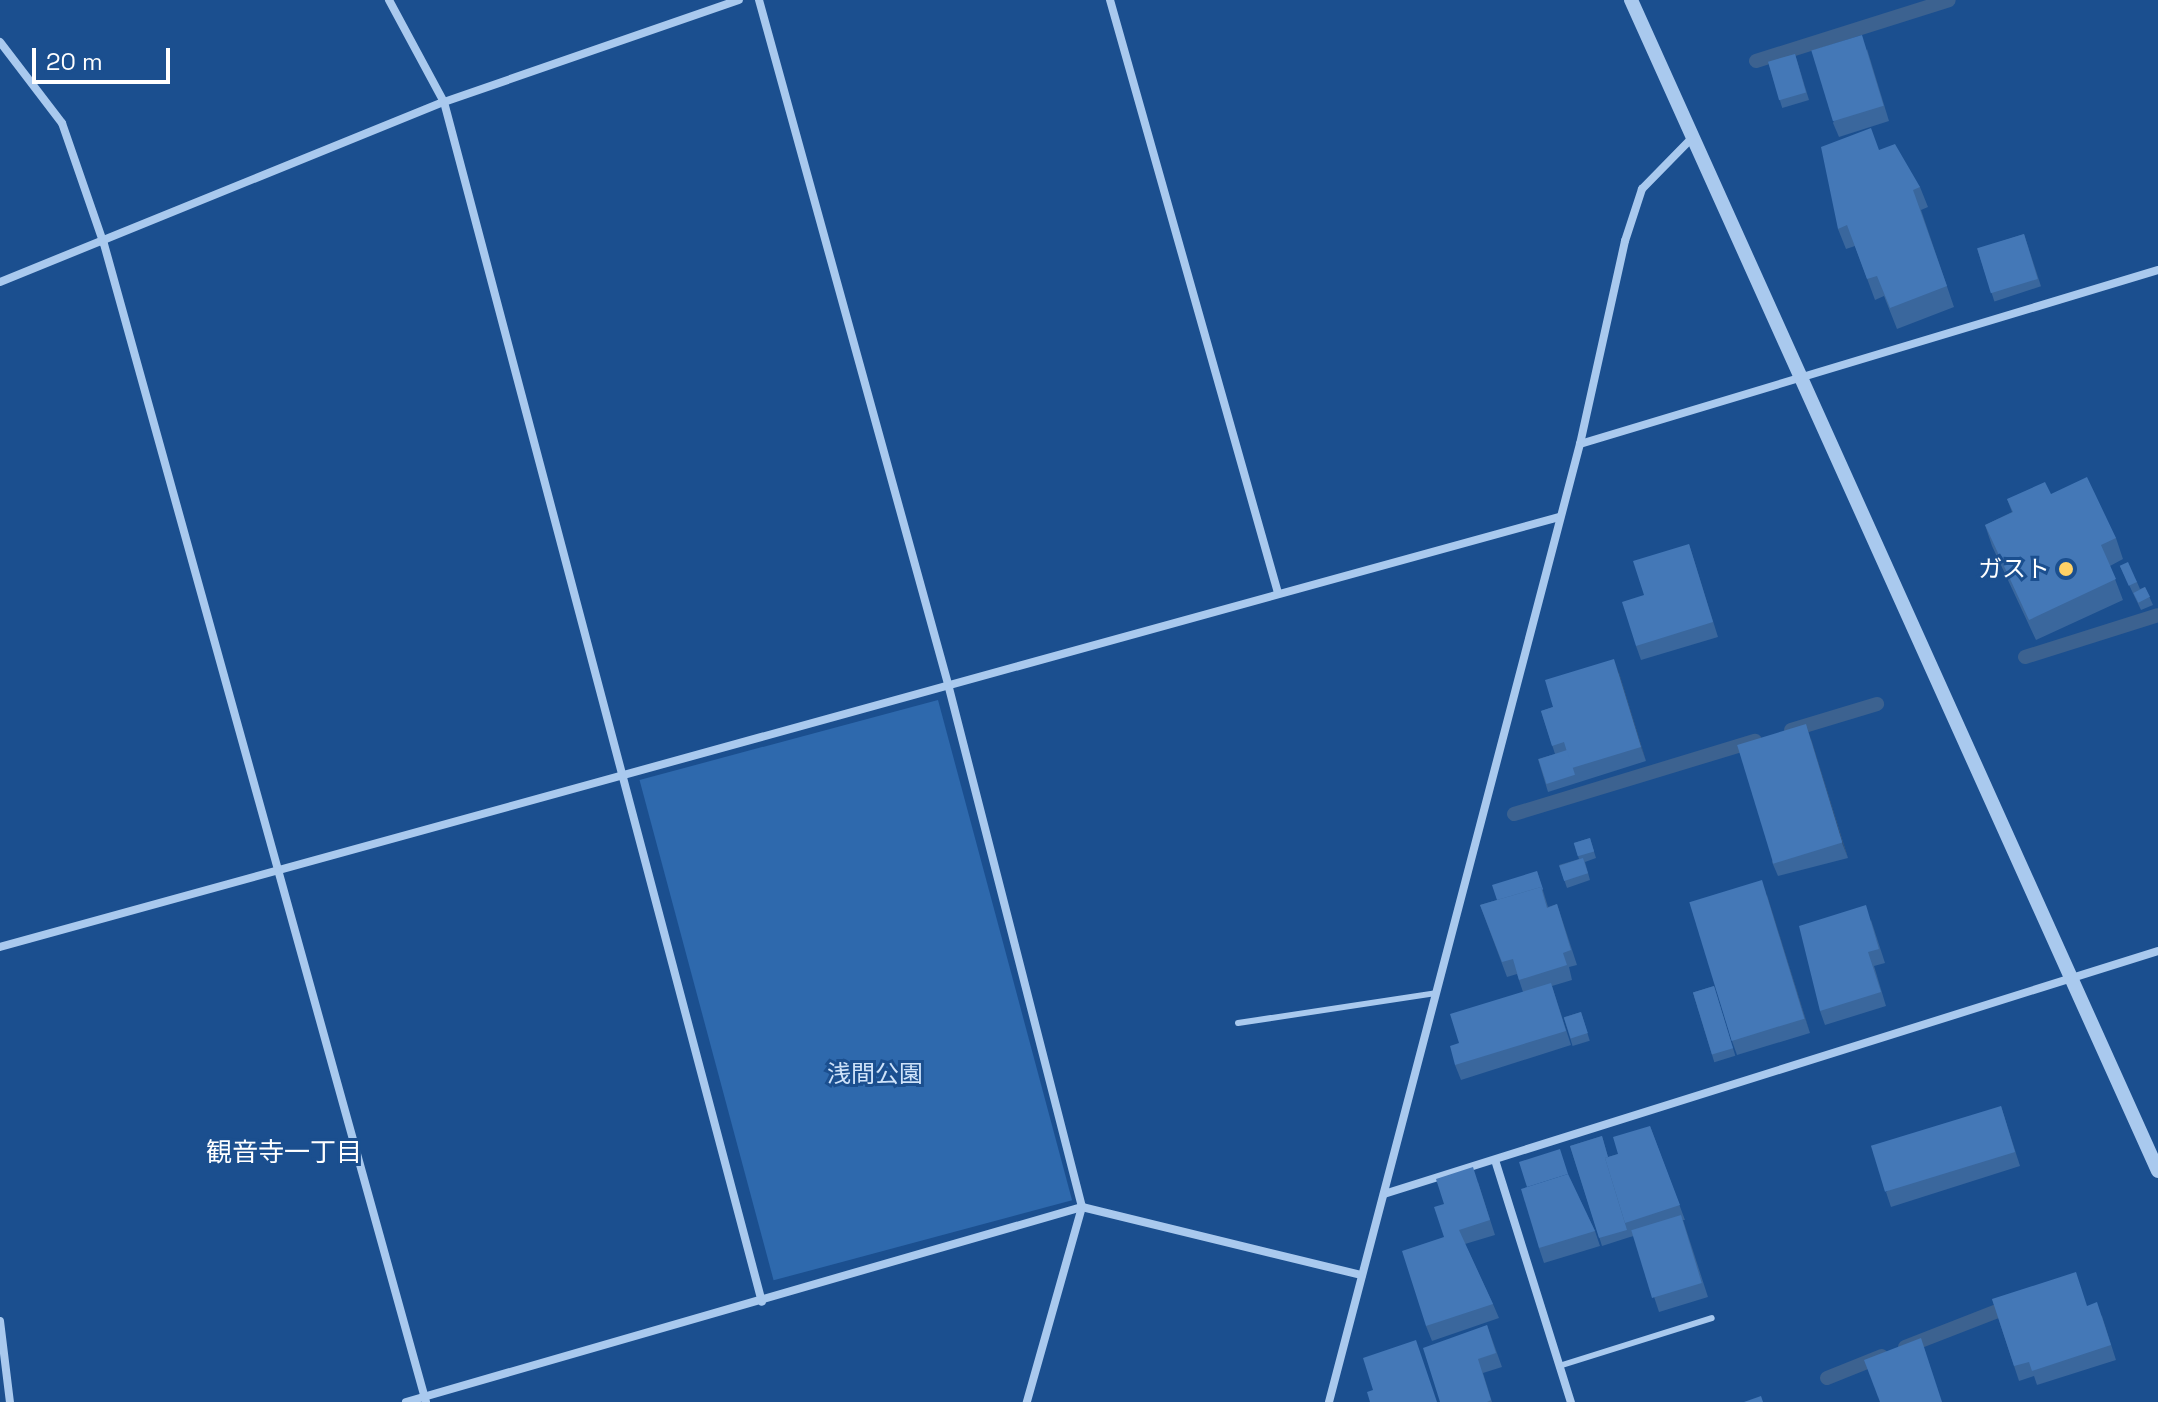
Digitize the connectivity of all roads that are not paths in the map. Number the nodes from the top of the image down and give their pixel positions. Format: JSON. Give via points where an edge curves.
{"nodes":[{"id":1,"x":389,"y":0,"type":"edge"},
{"id":2,"x":739,"y":0,"type":"edge"},
{"id":3,"x":759,"y":0,"type":"edge"},
{"id":4,"x":1110,"y":0,"type":"edge"},
{"id":5,"x":1631,"y":0,"type":"edge"},
{"id":6,"x":0,"y":42,"type":"edge"},
{"id":7,"x":444,"y":102,"type":"junction"},
{"id":8,"x":1692,"y":138,"type":"junction"},
{"id":9,"x":104,"y":244,"type":"junction"},
{"id":10,"x":2158,"y":270,"type":"edge"},
{"id":11,"x":0,"y":282,"type":"edge"},
{"id":12,"x":1803,"y":380,"type":"junction"},
{"id":13,"x":1580,"y":444,"type":"junction"},
{"id":14,"x":1559,"y":517,"type":"junction"},
{"id":15,"x":1278,"y":593,"type":"junction"},
{"id":16,"x":948,"y":684,"type":"junction"},
{"id":17,"x":625,"y":771,"type":"junction"},
{"id":18,"x":282,"y":865,"type":"junction"},
{"id":19,"x":0,"y":947,"type":"edge"},
{"id":20,"x":2158,"y":951,"type":"edge"},
{"id":21,"x":2070,"y":980,"type":"junction"},
{"id":22,"x":1436,"y":993,"type":"junction"},
{"id":23,"x":1238,"y":1023,"type":"dead end"},
{"id":24,"x":1495,"y":1160,"type":"junction"},
{"id":25,"x":2158,"y":1171,"type":"edge"},
{"id":26,"x":1384,"y":1194,"type":"junction"},
{"id":27,"x":1082,"y":1207,"type":"junction"},
{"id":28,"x":1362,"y":1275,"type":"junction"},
{"id":29,"x":762,"y":1302,"type":"junction"},
{"id":30,"x":1712,"y":1318,"type":"dead end"},
{"id":31,"x":0,"y":1321,"type":"edge"},
{"id":32,"x":1559,"y":1366,"type":"junction"},
{"id":33,"x":425,"y":1399,"type":"edge"},
{"id":34,"x":10,"y":1402,"type":"edge"},
{"id":35,"x":406,"y":1402,"type":"edge"},
{"id":36,"x":1027,"y":1402,"type":"edge"},
{"id":37,"x":1329,"y":1402,"type":"edge"},
{"id":38,"x":1571,"y":1402,"type":"edge"}],
"edges":[{"from":1,"to":7,"type":"street"},
{"from":2,"to":7,"type":"street"},
{"from":3,"to":16,"type":"street"},
{"from":4,"to":15,"type":"street"},
{"from":5,"to":8,"type":"street"},
{"from":6,"to":9,"type":"street","via":[[62,123]]},
{"from":7,"to":9,"type":"street"},
{"from":7,"to":17,"type":"street"},
{"from":8,"to":12,"type":"street"},
{"from":8,"to":13,"type":"street","via":[[1642,189]]},
{"from":9,"to":11,"type":"street"},
{"from":9,"to":18,"type":"street"},
{"from":10,"to":12,"type":"street"},
{"from":12,"to":13,"type":"street"},
{"from":12,"to":21,"type":"street"},
{"from":13,"to":14,"type":"street"},
{"from":14,"to":15,"type":"street"},
{"from":14,"to":22,"type":"street"},
{"from":15,"to":16,"type":"street"},
{"from":16,"to":17,"type":"street"},
{"from":16,"to":27,"type":"street"},
{"from":17,"to":18,"type":"street"},
{"from":17,"to":29,"type":"street"},
{"from":18,"to":19,"type":"street"},
{"from":18,"to":33,"type":"street"},
{"from":20,"to":21,"type":"street"},
{"from":21,"to":24,"type":"street"},
{"from":21,"to":25,"type":"street"},
{"from":22,"to":23,"type":"lane"},
{"from":22,"to":26,"type":"street"},
{"from":24,"to":26,"type":"street"},
{"from":24,"to":32,"type":"street"},
{"from":26,"to":28,"type":"street"},
{"from":27,"to":28,"type":"street"},
{"from":27,"to":29,"type":"street"},
{"from":27,"to":36,"type":"street"},
{"from":28,"to":37,"type":"street"},
{"from":29,"to":33,"type":"street"},
{"from":30,"to":32,"type":"lane"},
{"from":31,"to":34,"type":"street"},
{"from":32,"to":38,"type":"street"},
{"from":33,"to":35,"type":"street"}]}
